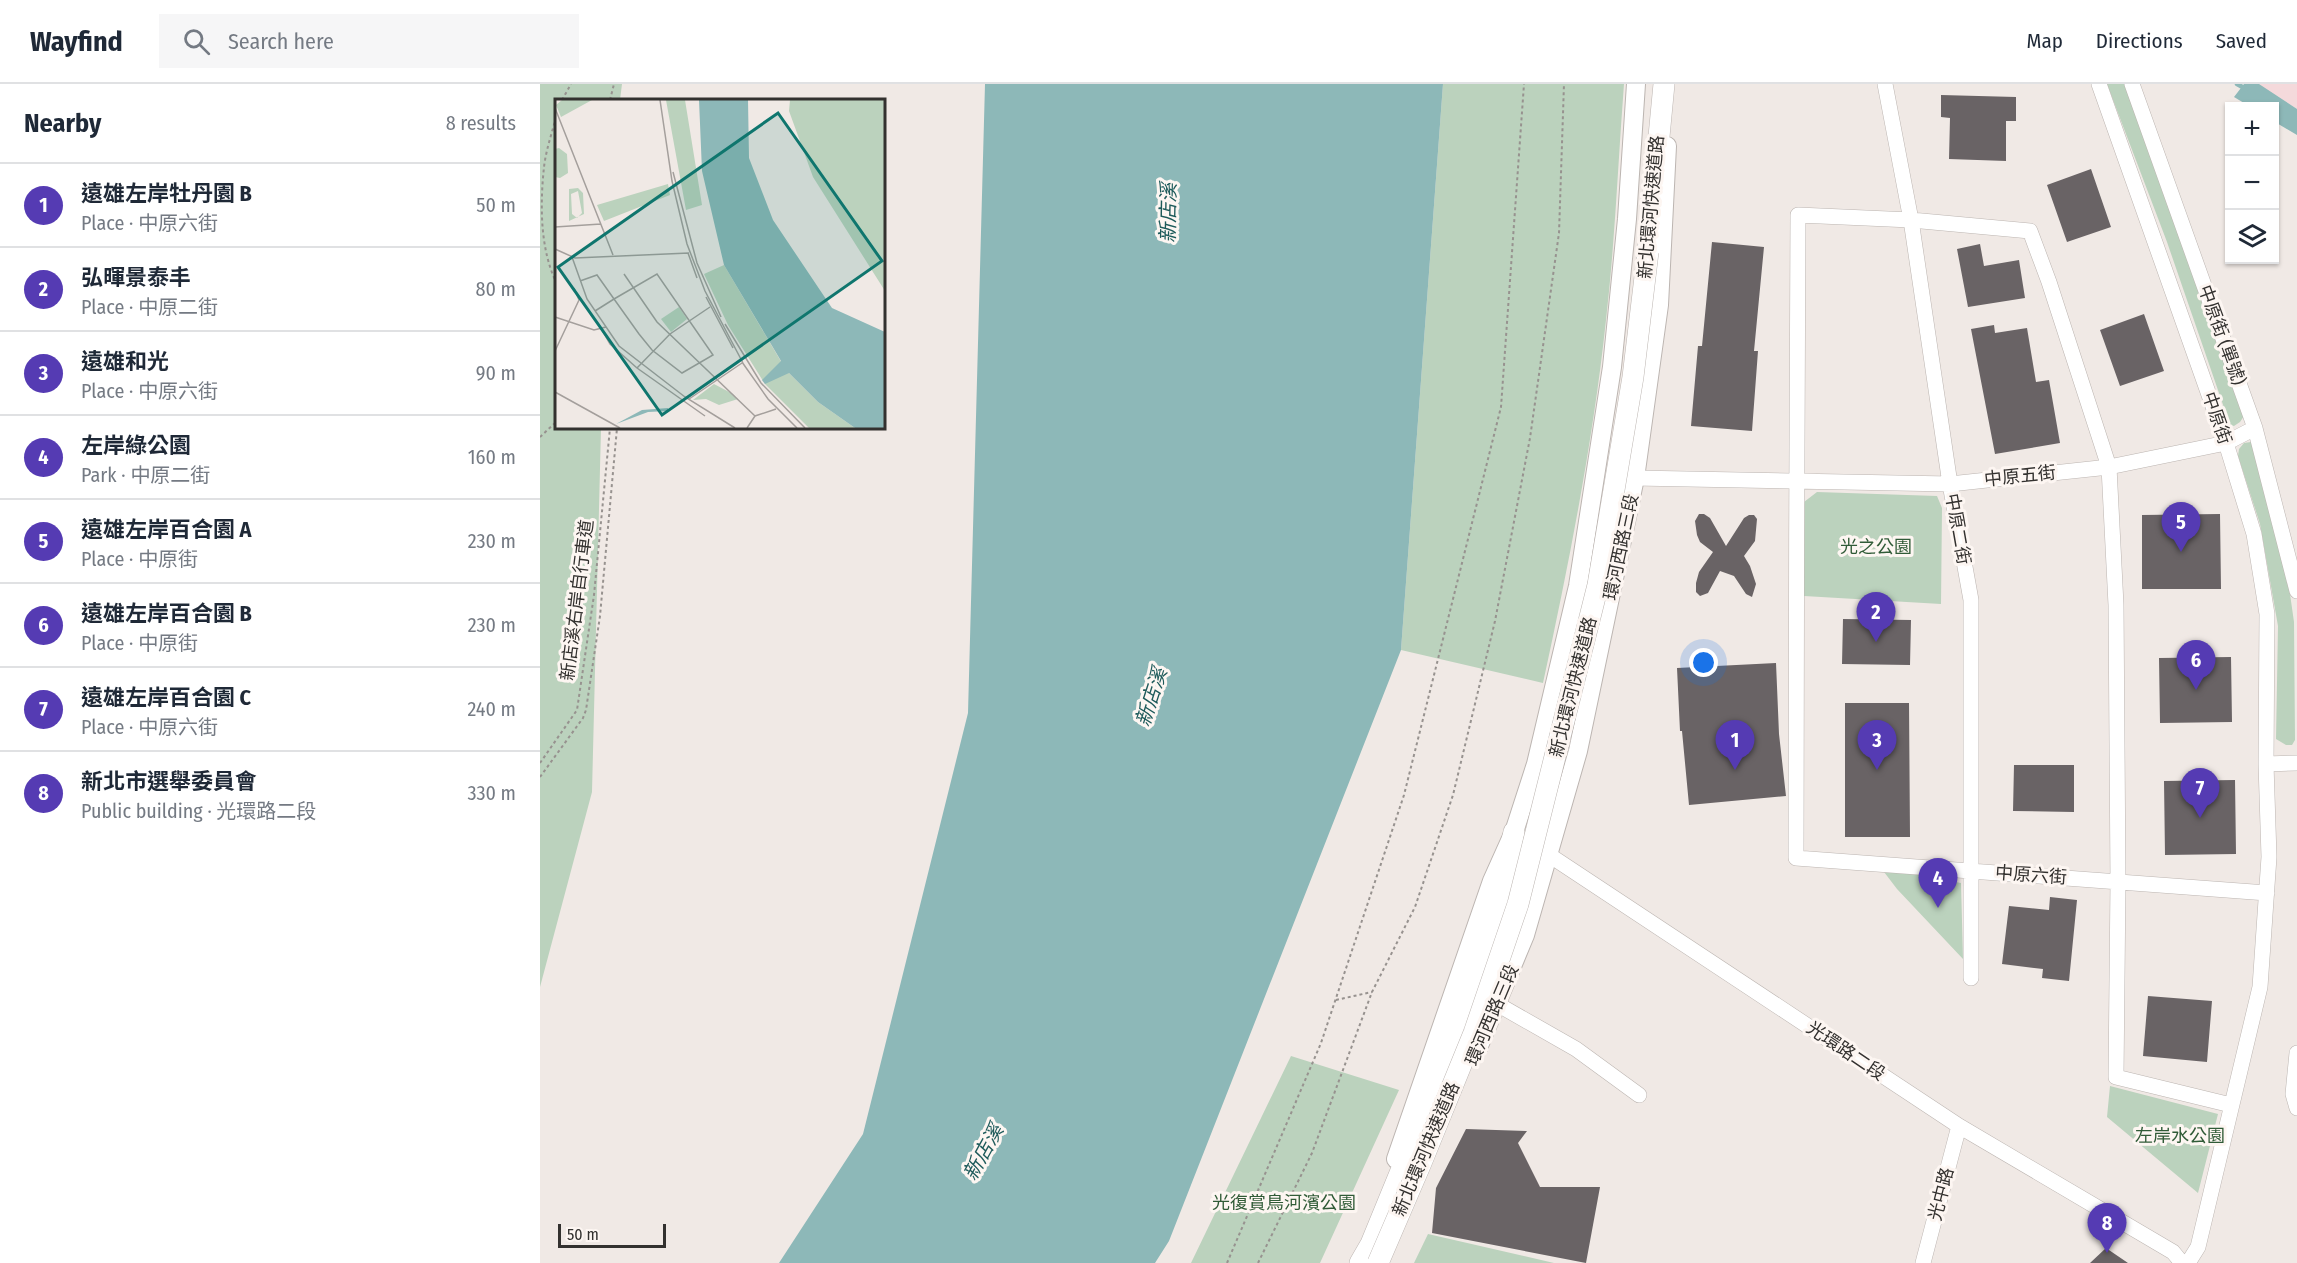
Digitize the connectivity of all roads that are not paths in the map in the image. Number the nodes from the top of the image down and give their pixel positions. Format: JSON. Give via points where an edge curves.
{"nodes":[{"id":1,"x":1635,"y":84,"type":"edge"},
{"id":2,"x":1666,"y":84,"type":"edge"},
{"id":3,"x":1886,"y":84,"type":"edge"},
{"id":4,"x":2099,"y":84,"type":"edge"},
{"id":5,"x":2132,"y":84,"type":"edge"},
{"id":6,"x":1911,"y":220,"type":"junction"},
{"id":7,"x":2255,"y":428,"type":"junction"},
{"id":8,"x":2226,"y":443,"type":"junction"},
{"id":9,"x":2109,"y":467,"type":"junction"},
{"id":10,"x":1635,"y":478,"type":"junction"},
{"id":11,"x":1795,"y":480,"type":"junction"},
{"id":12,"x":1950,"y":484,"type":"junction"},
{"id":13,"x":2297,"y":591,"type":"edge"},
{"id":14,"x":2297,"y":763,"type":"edge"},
{"id":15,"x":2266,"y":764,"type":"junction"},
{"id":16,"x":1514,"y":832,"type":"junction"},
{"id":17,"x":1550,"y":855,"type":"junction"},
{"id":18,"x":1972,"y":871,"type":"junction"},
{"id":19,"x":2118,"y":882,"type":"junction"},
{"id":20,"x":2266,"y":893,"type":"junction"},
{"id":21,"x":1971,"y":978,"type":"dead end"},
{"id":22,"x":1497,"y":1004,"type":"junction"},
{"id":23,"x":2297,"y":1053,"type":"edge"},
{"id":24,"x":1639,"y":1095,"type":"dead end"},
{"id":25,"x":2295,"y":1101,"type":"edge"},
{"id":26,"x":2231,"y":1105,"type":"junction"},
{"id":27,"x":1959,"y":1126,"type":"junction"},
{"id":28,"x":1357,"y":1263,"type":"edge"},
{"id":29,"x":1378,"y":1263,"type":"edge"},
{"id":30,"x":1389,"y":1263,"type":"edge"},
{"id":31,"x":1923,"y":1263,"type":"edge"},
{"id":32,"x":2182,"y":1263,"type":"edge"},
{"id":33,"x":2188,"y":1263,"type":"edge"}],
"edges":[{"from":1,"to":16,"type":"main road","name":"環河西路三段","via":[[1612,367],[1578,586],[1536,764]]},
{"from":2,"to":10,"type":"main road","name":"環河西路三段","via":[[1667,153],[1659,305]]},
{"from":2,"to":29,"type":"highway","name":"新北環河快速道路","bridge":true,"via":[[1633,377],[1598,585],[1518,904],[1474,1033]]},
{"from":3,"to":6,"type":"street","name":"中原二街"},
{"from":4,"to":8,"type":"street","name":"中原街"},
{"from":5,"to":7,"type":"street","name":"中原街 (單號)"},
{"from":6,"to":9,"type":"street","via":[[2030,231]]},
{"from":6,"to":11,"type":"street","via":[[1798,215]]},
{"from":6,"to":12,"type":"street","name":"中原二街"},
{"from":7,"to":8,"type":"street","name":"中原五街"},
{"from":7,"to":13,"type":"street","name":"中原街 (單號)"},
{"from":8,"to":9,"type":"street","name":"中原五街"},
{"from":8,"to":15,"type":"street","name":"中原街","via":[[2254,534],[2267,614]]},
{"from":9,"to":12,"type":"street","name":"中原五街"},
{"from":9,"to":19,"type":"street","via":[[2116,605]]},
{"from":10,"to":11,"type":"street","name":"中原五街"},
{"from":10,"to":17,"type":"main road","name":"環河西路三段","via":[[1578,751]]},
{"from":11,"to":12,"type":"street","name":"中原五街"},
{"from":11,"to":18,"type":"street","name":"中原六街","via":[[1796,858]]},
{"from":12,"to":18,"type":"street","name":"中原二街","via":[[1971,600]]},
{"from":14,"to":15,"type":"street"},
{"from":15,"to":20,"type":"street","name":"中原街"},
{"from":16,"to":17,"type":"street","name":"光環路二段"},
{"from":16,"to":28,"type":"main road","name":"環河西路三段","via":[[1492,881]]},
{"from":16,"to":28,"type":"highway","name":"新北環河快速道路","via":[[1498,908],[1435,1088],[1371,1244]]},
{"from":17,"to":22,"type":"main road","name":"環河西路三段","via":[[1525,935]]},
{"from":17,"to":27,"type":"street","name":"光環路二段"},
{"from":18,"to":19,"type":"street","name":"中原六街"},
{"from":18,"to":21,"type":"street","name":"中原二街"},
{"from":19,"to":20,"type":"street","name":"中原六街"},
{"from":19,"to":26,"type":"street","via":[[2116,1077]]},
{"from":20,"to":26,"type":"street","name":"中原街","via":[[2260,987]]},
{"from":22,"to":24,"type":"street","via":[[1576,1049]]},
{"from":22,"to":30,"type":"main road","name":"環河西路三段"},
{"from":23,"to":25,"type":"street"},
{"from":26,"to":33,"type":"street","name":"中原街","via":[[2198,1247]]},
{"from":27,"to":31,"type":"street","name":"光中路"},
{"from":27,"to":32,"type":"street","name":"光環路二段","via":[[2173,1252]]}]}
